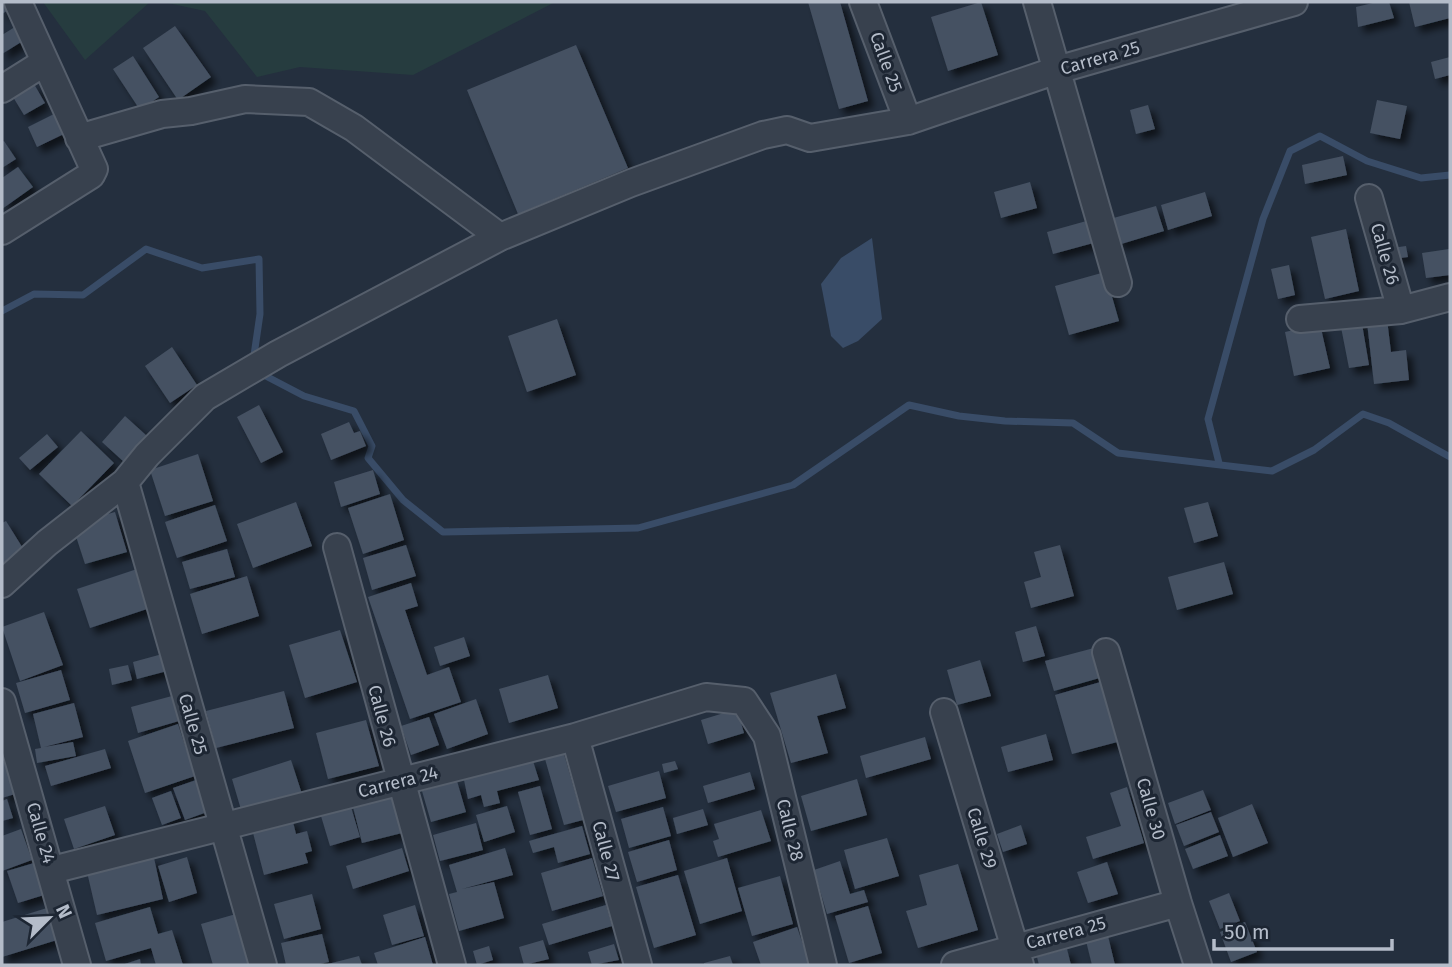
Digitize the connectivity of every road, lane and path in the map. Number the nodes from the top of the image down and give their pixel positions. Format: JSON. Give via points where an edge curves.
{"nodes":[{"id":1,"x":18,"y":2,"type":"edge"},
{"id":2,"x":863,"y":2,"type":"edge"},
{"id":3,"x":1037,"y":2,"type":"edge"},
{"id":4,"x":1294,"y":2,"type":"edge"},
{"id":5,"x":45,"y":62,"type":"junction"},
{"id":6,"x":1057,"y":70,"type":"junction"},
{"id":7,"x":2,"y":89,"type":"edge"},
{"id":8,"x":908,"y":121,"type":"junction"},
{"id":9,"x":79,"y":138,"type":"junction"},
{"id":10,"x":1369,"y":198,"type":"dead end"},
{"id":11,"x":2,"y":232,"type":"edge"},
{"id":12,"x":500,"y":237,"type":"junction"},
{"id":13,"x":1118,"y":283,"type":"dead end"},
{"id":14,"x":1450,"y":297,"type":"edge"},
{"id":15,"x":1401,"y":310,"type":"junction"},
{"id":16,"x":1300,"y":319,"type":"dead end"},
{"id":17,"x":125,"y":482,"type":"junction"},
{"id":18,"x":337,"y":547,"type":"dead end"},
{"id":19,"x":2,"y":584,"type":"edge"},
{"id":20,"x":1106,"y":652,"type":"dead end"},
{"id":21,"x":744,"y":701,"type":"joint"},
{"id":22,"x":2,"y":702,"type":"edge"},
{"id":23,"x":944,"y":712,"type":"dead end"},
{"id":24,"x":575,"y":737,"type":"junction"},
{"id":25,"x":400,"y":782,"type":"junction"},
{"id":26,"x":222,"y":825,"type":"junction"},
{"id":27,"x":52,"y":870,"type":"junction"},
{"id":28,"x":1178,"y":902,"type":"junction"},
{"id":29,"x":1018,"y":956,"type":"edge"},
{"id":30,"x":77,"y":965,"type":"edge"},
{"id":31,"x":263,"y":965,"type":"edge"},
{"id":32,"x":452,"y":965,"type":"edge"},
{"id":33,"x":638,"y":965,"type":"edge"},
{"id":34,"x":823,"y":965,"type":"edge"},
{"id":35,"x":956,"y":965,"type":"edge"},
{"id":36,"x":1198,"y":965,"type":"edge"}],
"edges":[{"from":1,"to":5,"type":"street"},
{"from":2,"to":8,"type":"street","name":"Calle 25"},
{"from":3,"to":6,"type":"street"},
{"from":4,"to":6,"type":"street","name":"Carrera 25"},
{"from":5,"to":7,"type":"street"},
{"from":5,"to":9,"type":"street"},
{"from":6,"to":8,"type":"street","name":"Carrera 25"},
{"from":6,"to":13,"type":"street"},
{"from":8,"to":12,"type":"street","name":"Carrera 25","via":[[810,138],[787,130],[763,135]]},
{"from":9,"to":11,"type":"street","via":[[94,169],[91,175]]},
{"from":9,"to":12,"type":"street","via":[[162,114],[245,99],[309,102],[354,128]]},
{"from":10,"to":15,"type":"street","name":"Calle 26"},
{"from":12,"to":17,"type":"street","name":"Carrera 25","via":[[205,397]]},
{"from":14,"to":15,"type":"street"},
{"from":15,"to":16,"type":"street"},
{"from":17,"to":19,"type":"street","name":"Carrera 25"},
{"from":17,"to":26,"type":"street","name":"Calle 25"},
{"from":18,"to":25,"type":"street","name":"Calle 26"},
{"from":20,"to":28,"type":"street","name":"Calle 30"},
{"from":21,"to":24,"type":"street","name":"Carrera 24","via":[[706,697]]},
{"from":21,"to":34,"type":"street","name":"Calle 28","via":[[766,736]]},
{"from":22,"to":27,"type":"street","name":"Calle 24"},
{"from":23,"to":29,"type":"street","name":"Calle 29"},
{"from":24,"to":25,"type":"street","name":"Carrera 24"},
{"from":24,"to":33,"type":"street","name":"Calle 27"},
{"from":25,"to":26,"type":"street","name":"Carrera 24"},
{"from":25,"to":32,"type":"street","name":"Calle 26"},
{"from":26,"to":27,"type":"street","name":"Carrera 24"},
{"from":26,"to":31,"type":"street","name":"Calle 25"},
{"from":27,"to":30,"type":"street","name":"Calle 24"},
{"from":28,"to":29,"type":"street","name":"Carrera 25"},
{"from":28,"to":36,"type":"street","name":"Calle 30"},
{"from":29,"to":35,"type":"street","name":"Carrera 25"}]}
